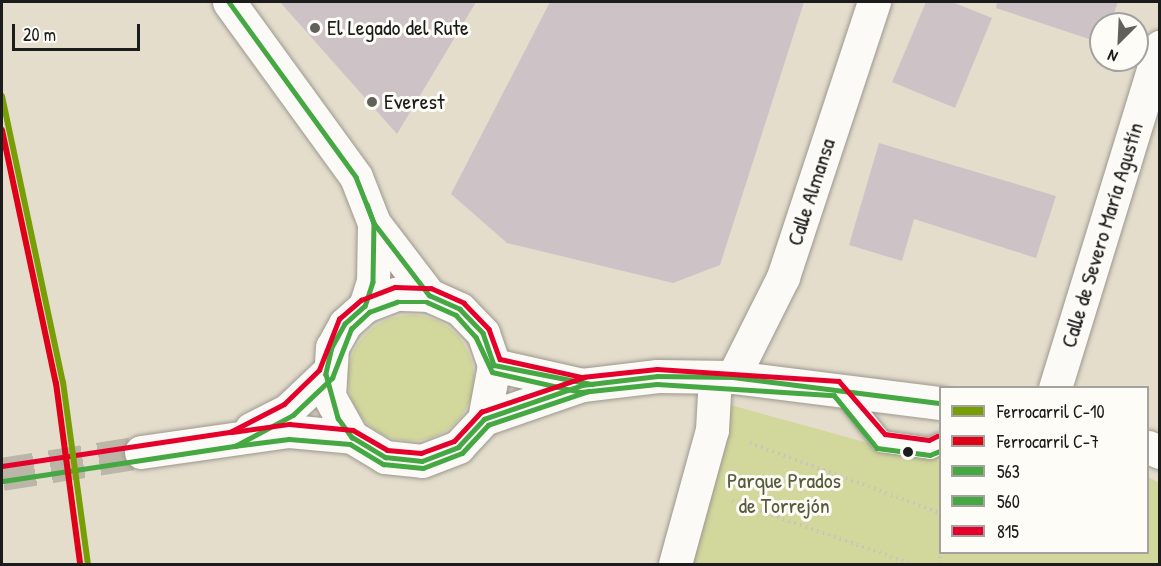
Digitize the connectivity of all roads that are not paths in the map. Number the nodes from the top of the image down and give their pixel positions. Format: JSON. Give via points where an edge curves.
{"nodes":[{"id":1,"x":229,"y":2,"type":"edge"},
{"id":2,"x":874,"y":2,"type":"edge"},
{"id":3,"x":1160,"y":47,"type":"edge"},
{"id":4,"x":374,"y":222,"type":"junction"},
{"id":5,"x":429,"y":295,"type":"junction"},
{"id":6,"x":365,"y":306,"type":"junction"},
{"id":7,"x":494,"y":365,"type":"junction"},
{"id":8,"x":327,"y":374,"type":"junction"},
{"id":9,"x":724,"y":377,"type":"junction"},
{"id":10,"x":582,"y":385,"type":"junction"},
{"id":11,"x":1055,"y":386,"type":"edge"},
{"id":12,"x":838,"y":388,"type":"junction"},
{"id":13,"x":939,"y":403,"type":"edge"},
{"id":14,"x":484,"y":419,"type":"junction"},
{"id":15,"x":352,"y":437,"type":"junction"},
{"id":16,"x":232,"y":439,"type":"junction"},
{"id":17,"x":939,"y":444,"type":"edge"},
{"id":18,"x":141,"y":452,"type":"tunnel mouth"},
{"id":19,"x":675,"y":564,"type":"edge"}],
"edges":[{"from":1,"to":4,"type":"main road","via":[[271,65],[356,177]]},
{"from":2,"to":9,"type":"main road","name":"Calle Almansa","via":[[783,277]]},
{"from":3,"to":11,"type":"main road","name":"Calle de Severo María Agustín"},
{"from":4,"to":5,"type":"main road"},
{"from":4,"to":6,"type":"main road","via":[[373,282]]},
{"from":5,"to":6,"type":"main road","via":[[396,294]]},
{"from":5,"to":7,"type":"main road","via":[[460,309],[483,333]]},
{"from":6,"to":8,"type":"main road","via":[[345,324],[332,347]]},
{"from":7,"to":10,"type":"main road"},
{"from":7,"to":14,"type":"main road"},
{"from":8,"to":15,"type":"main road","via":[[329,396]]},
{"from":8,"to":16,"type":"main road","via":[[288,410]]},
{"from":9,"to":10,"type":"main road","via":[[657,376]]},
{"from":9,"to":12,"type":"main road"},
{"from":9,"to":19,"type":"main road","via":[[698,489]]},
{"from":10,"to":14,"type":"main road"},
{"from":12,"to":13,"type":"main road"},
{"from":12,"to":17,"type":"lane","via":[[881,441],[930,448]]},
{"from":14,"to":15,"type":"main road","via":[[458,447],[422,461],[385,457]]},
{"from":15,"to":16,"type":"main road","via":[[289,431]]},
{"from":16,"to":18,"type":"main road"}]}
